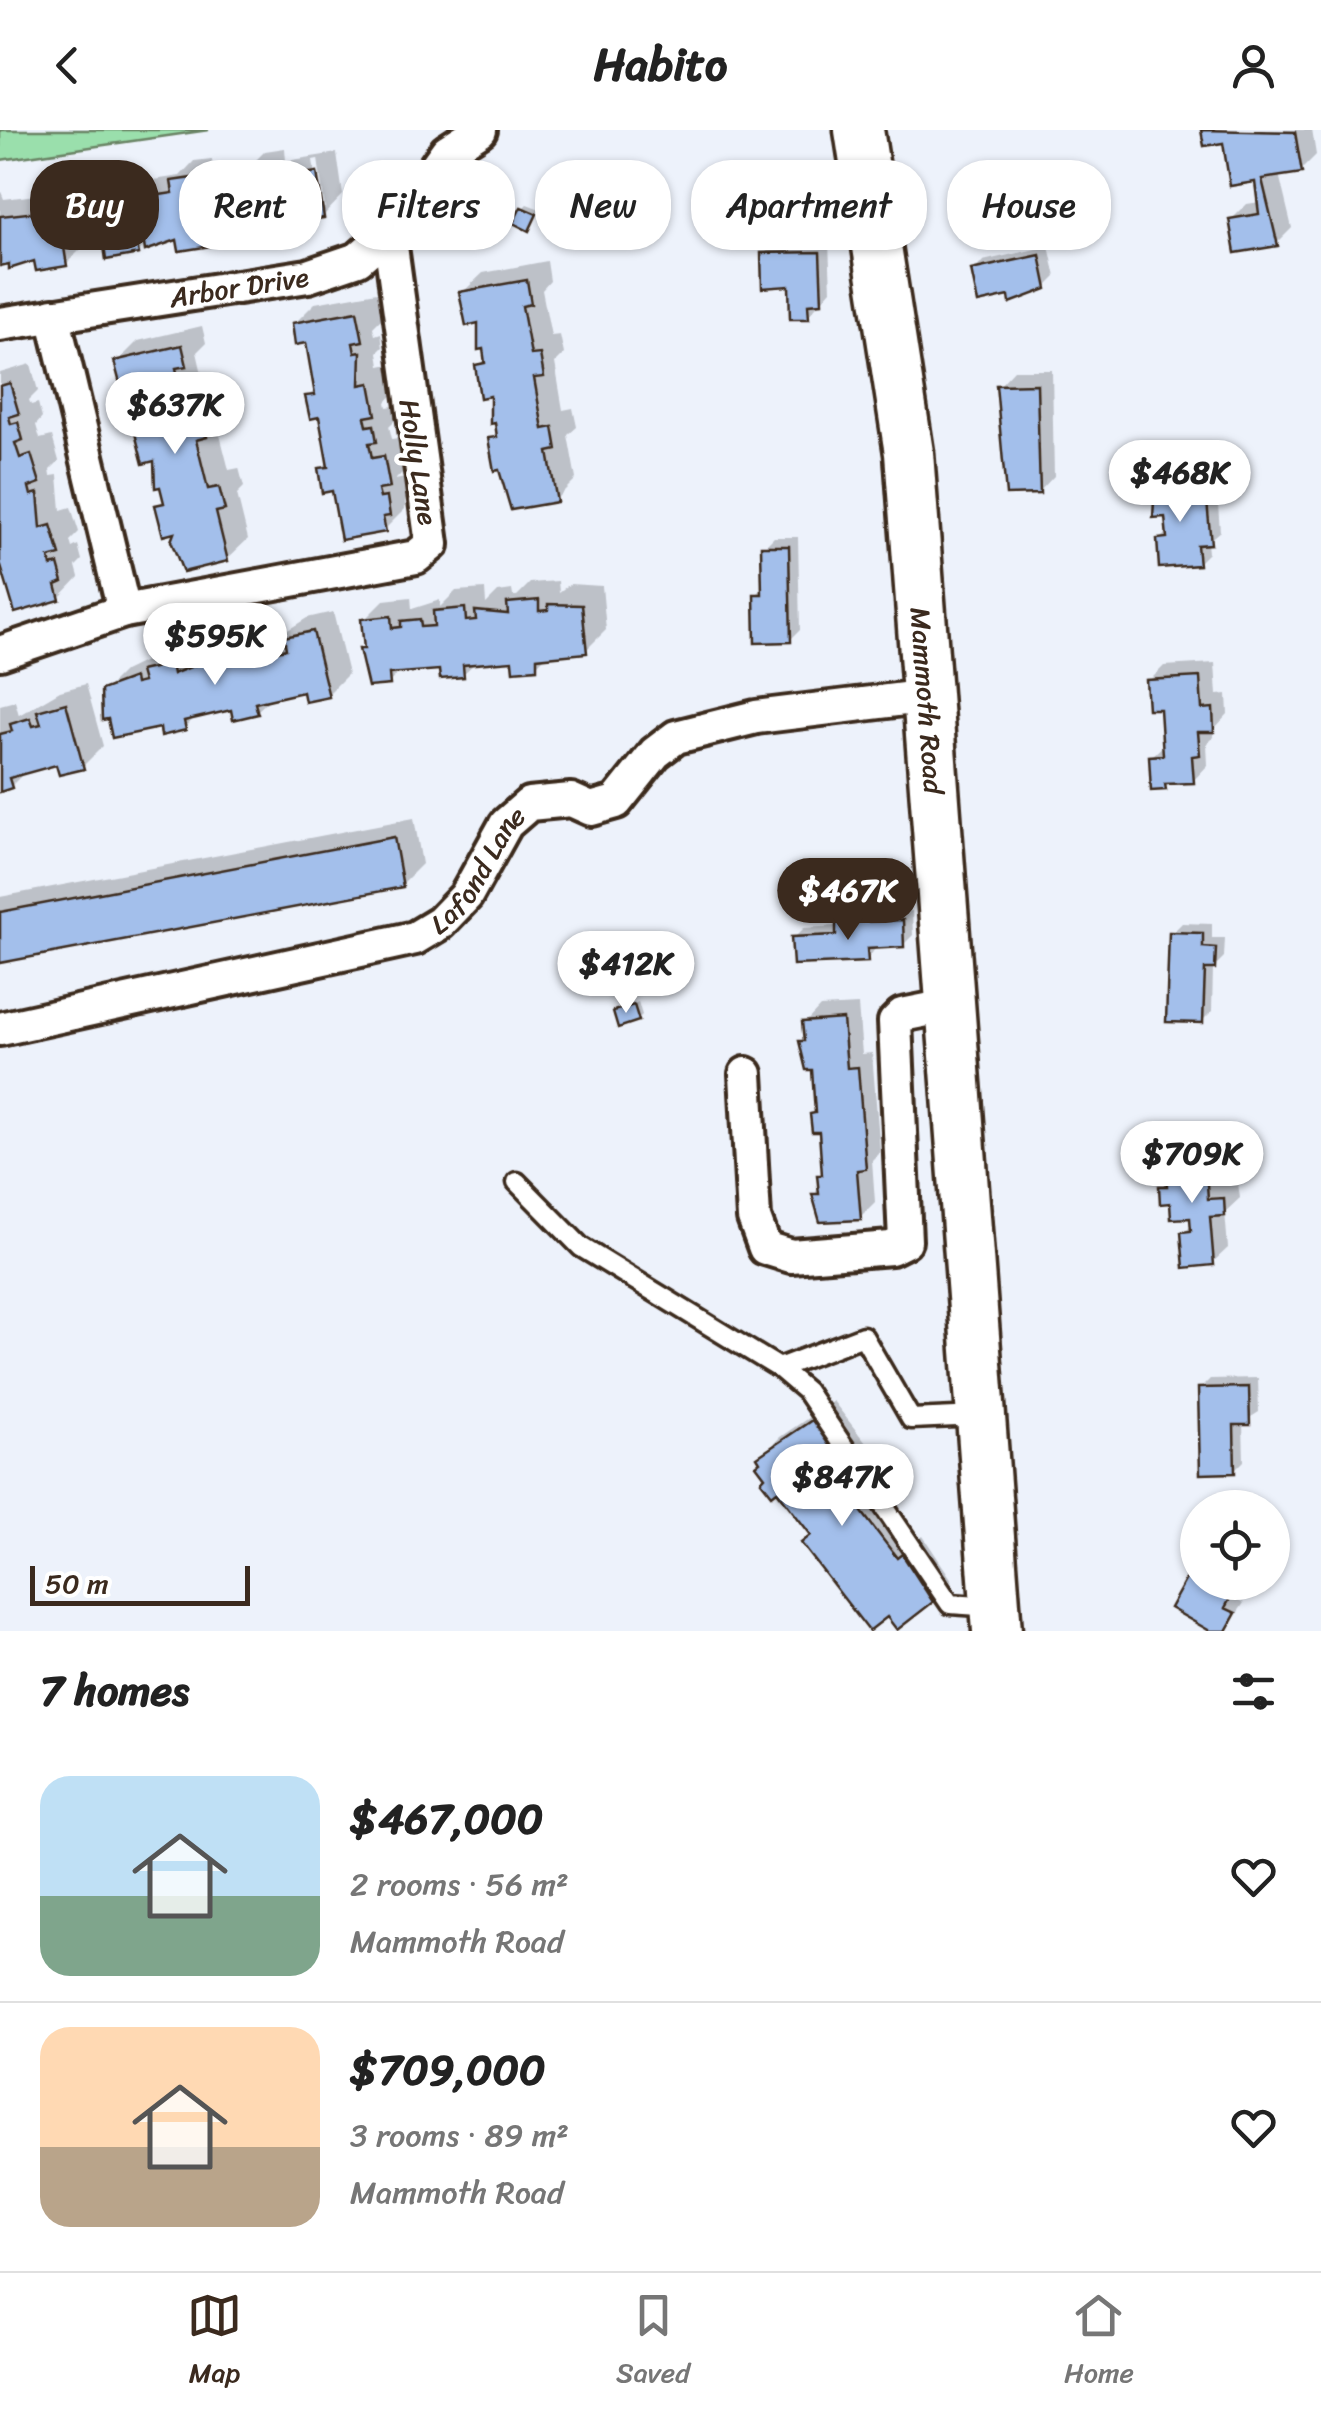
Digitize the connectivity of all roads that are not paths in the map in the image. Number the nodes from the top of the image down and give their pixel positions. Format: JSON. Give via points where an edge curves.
{"nodes":[{"id":1,"x":480,"y":130,"type":"edge"},
{"id":2,"x":859,"y":130,"type":"edge"},
{"id":3,"x":440,"y":160,"type":"edge"},
{"id":4,"x":368,"y":250,"type":"edge"},
{"id":5,"x":391,"y":250,"type":"edge"},
{"id":6,"x":52,"y":315,"type":"junction"},
{"id":7,"x":0,"y":324,"type":"edge"},
{"id":8,"x":124,"y":611,"type":"junction"},
{"id":9,"x":0,"y":653,"type":"edge"},
{"id":10,"x":928,"y":696,"type":"junction"},
{"id":11,"x":952,"y":1006,"type":"junction"},
{"id":12,"x":0,"y":1029,"type":"edge"},
{"id":13,"x":746,"y":1074,"type":"dead end"},
{"id":14,"x":517,"y":1182,"type":"dead end"},
{"id":15,"x":779,"y":1368,"type":"junction"},
{"id":16,"x":980,"y":1416,"type":"junction"},
{"id":17,"x":996,"y":1619,"type":"edge"}],
"edges":[{"from":1,"to":3,"type":"street","name":"Arbor Drive"},
{"from":2,"to":10,"type":"main road","name":"Mammoth Road","via":[[909,453]]},
{"from":4,"to":6,"type":"street","name":"Arbor Drive","via":[[308,276]]},
{"from":5,"to":8,"type":"street","name":"Holly Lane","via":[[432,544],[416,557]]},
{"from":6,"to":7,"type":"street","name":"Arbor Drive"},
{"from":6,"to":8,"type":"street"},
{"from":8,"to":9,"type":"street","name":"Holly Lane"},
{"from":10,"to":11,"type":"main road","name":"Mammoth Road"},
{"from":10,"to":12,"type":"street","name":"Lafond Lane","via":[[756,718],[676,737],[616,802],[591,808],[571,800],[529,804],[506,824],[466,896],[415,938]]},
{"from":11,"to":13,"type":"street","via":[[902,1014],[895,1022],[905,1241],[892,1248],[791,1256],[766,1248],[754,1218]]},
{"from":11,"to":16,"type":"main road","name":"Mammoth Road"},
{"from":14,"to":15,"type":"lane","via":[[581,1247]]},
{"from":15,"to":16,"type":"lane","via":[[864,1336],[911,1419]]},
{"from":15,"to":17,"type":"lane","via":[[806,1391],[950,1604]]},
{"from":16,"to":17,"type":"main road","name":"Mammoth Road"}]}
